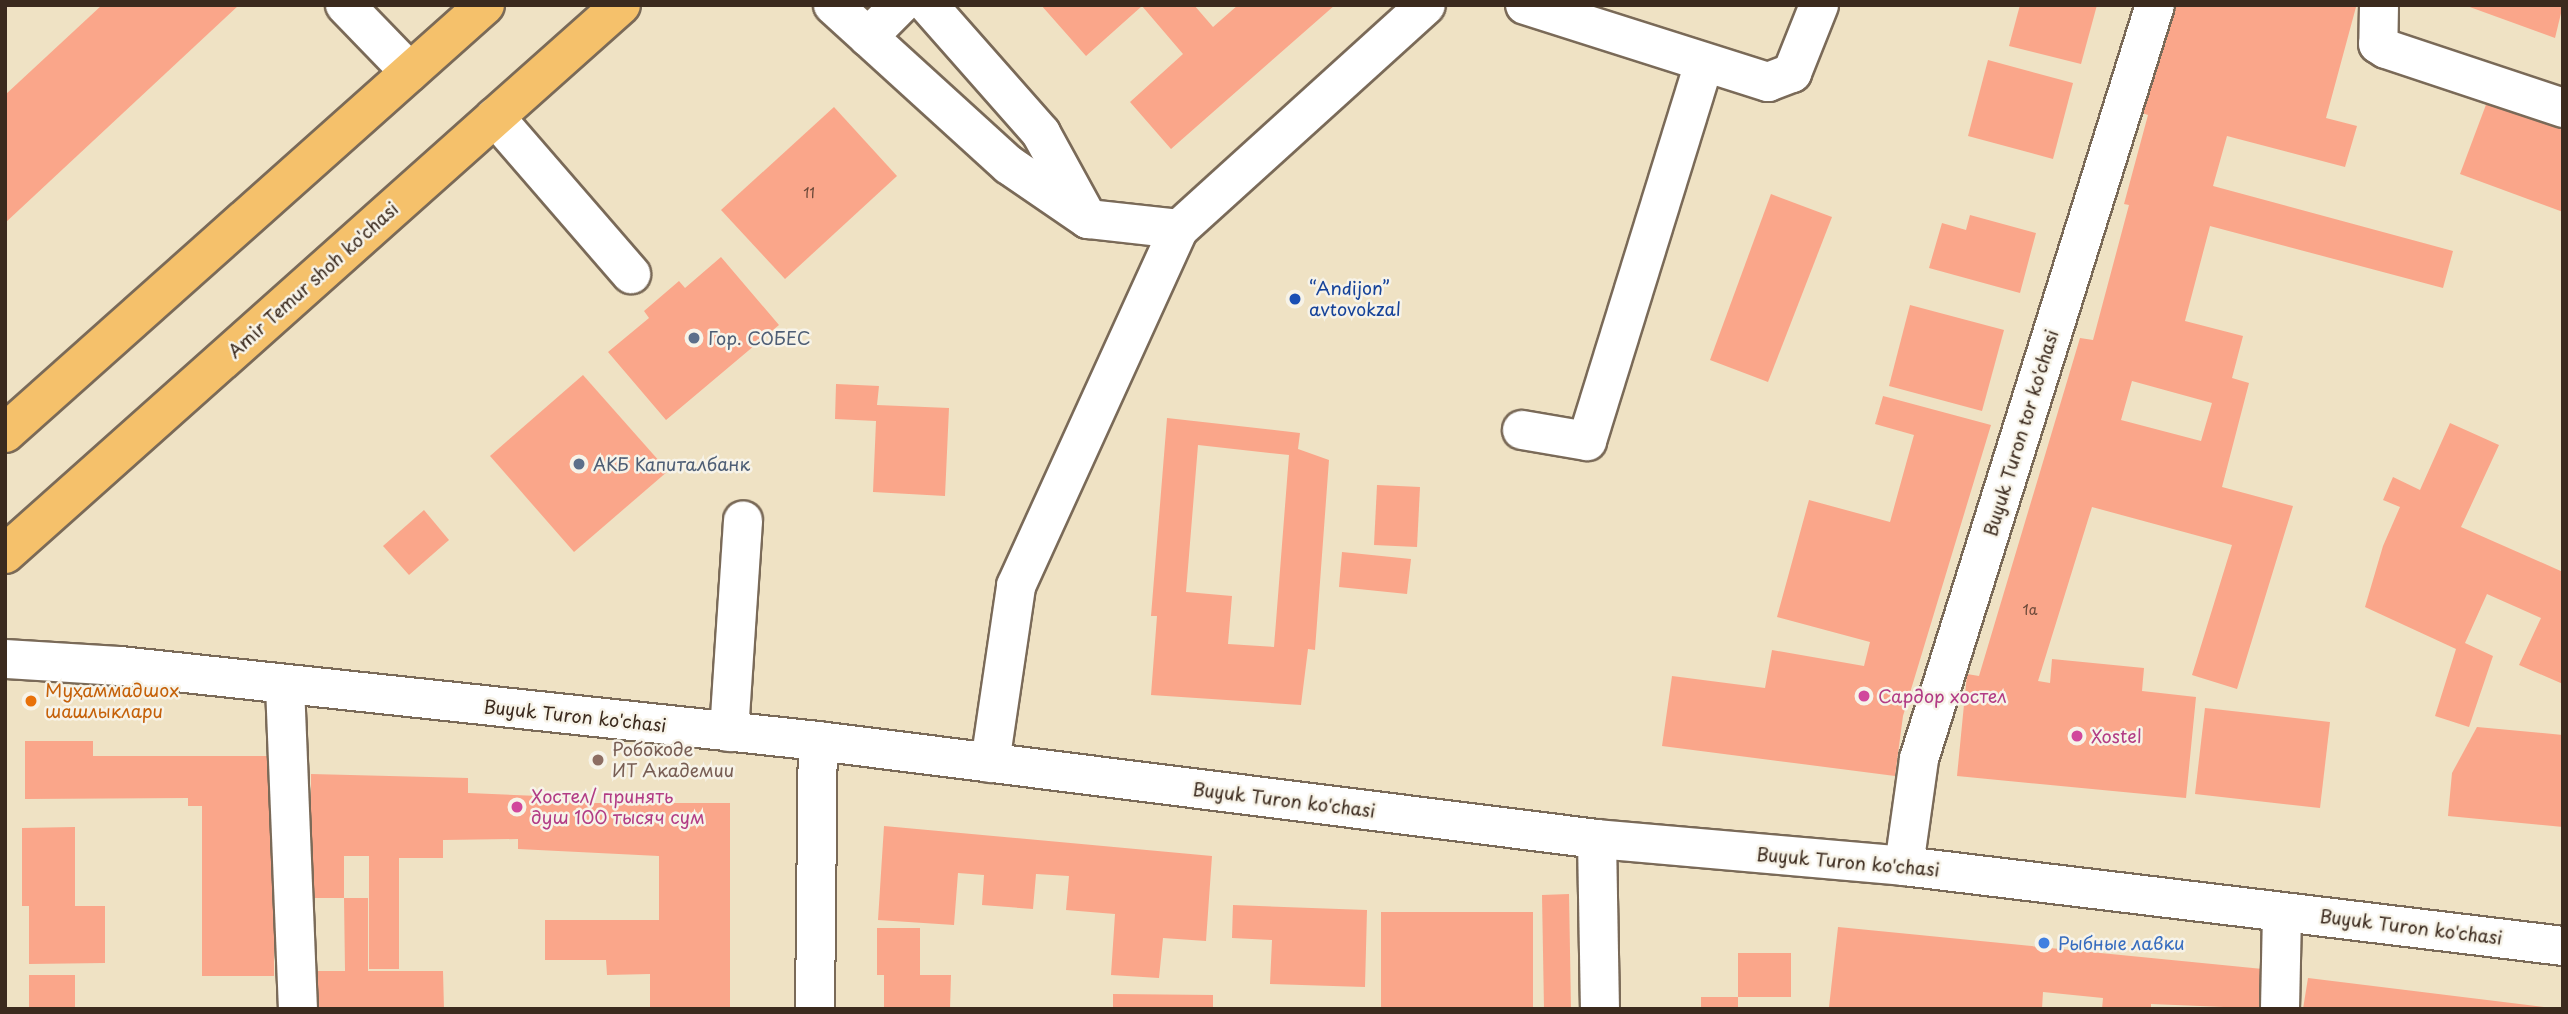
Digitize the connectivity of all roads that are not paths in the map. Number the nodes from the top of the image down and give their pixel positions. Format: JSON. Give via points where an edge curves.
{"nodes":[{"id":1,"x":345,"y":5,"type":"edge"},
{"id":2,"x":485,"y":5,"type":"edge"},
{"id":3,"x":621,"y":5,"type":"edge"},
{"id":4,"x":833,"y":5,"type":"edge"},
{"id":5,"x":900,"y":5,"type":"edge"},
{"id":6,"x":928,"y":5,"type":"edge"},
{"id":7,"x":1426,"y":5,"type":"edge"},
{"id":8,"x":1525,"y":5,"type":"edge"},
{"id":9,"x":1819,"y":5,"type":"edge"},
{"id":10,"x":2155,"y":5,"type":"edge"},
{"id":11,"x":2379,"y":5,"type":"edge"},
{"id":12,"x":868,"y":37,"type":"junction"},
{"id":13,"x":1704,"y":64,"type":"junction"},
{"id":14,"x":410,"y":72,"type":"junction"},
{"id":15,"x":2563,"y":108,"type":"edge"},
{"id":16,"x":495,"y":117,"type":"junction"},
{"id":17,"x":1088,"y":219,"type":"junction"},
{"id":18,"x":1179,"y":229,"type":"junction"},
{"id":19,"x":631,"y":274,"type":"dead end"},
{"id":20,"x":1522,"y":430,"type":"dead end"},
{"id":21,"x":5,"y":433,"type":"edge"},
{"id":22,"x":743,"y":520,"type":"dead end"},
{"id":23,"x":5,"y":554,"type":"edge"},
{"id":24,"x":5,"y":659,"type":"edge"},
{"id":25,"x":285,"y":686,"type":"junction"},
{"id":26,"x":729,"y":732,"type":"junction"},
{"id":27,"x":818,"y":741,"type":"junction"},
{"id":28,"x":990,"y":763,"type":"junction"},
{"id":29,"x":1597,"y":839,"type":"junction"},
{"id":30,"x":1904,"y":866,"type":"junction"},
{"id":31,"x":2282,"y":912,"type":"junction"},
{"id":32,"x":2563,"y":946,"type":"edge"},
{"id":33,"x":298,"y":1009,"type":"edge"},
{"id":34,"x":815,"y":1009,"type":"edge"},
{"id":35,"x":1600,"y":1009,"type":"edge"},
{"id":36,"x":2280,"y":1009,"type":"edge"}],
"edges":[{"from":1,"to":14,"type":"street"},
{"from":2,"to":14,"type":"main road"},
{"from":3,"to":16,"type":"main road","name":"Amir Temur shoh ko'chasi"},
{"from":4,"to":12,"type":"street"},
{"from":5,"to":12,"type":"street"},
{"from":6,"to":17,"type":"street","via":[[1041,133]]},
{"from":7,"to":18,"type":"street"},
{"from":8,"to":13,"type":"street"},
{"from":9,"to":13,"type":"street","via":[[1792,73],[1780,80],[1768,82]]},
{"from":10,"to":30,"type":"street","name":"Buyuk Turon tor ko'chasi","via":[[1919,758]]},
{"from":11,"to":15,"type":"street","via":[[2378,44],[2386,49]]},
{"from":12,"to":17,"type":"street","via":[[1009,165]]},
{"from":13,"to":20,"type":"street","via":[[1587,441]]},
{"from":14,"to":21,"type":"main road"},
{"from":16,"to":19,"type":"street"},
{"from":16,"to":23,"type":"main road","name":"Amir Temur shoh ko'chasi"},
{"from":17,"to":18,"type":"street"},
{"from":18,"to":28,"type":"street","via":[[1016,586]]},
{"from":22,"to":26,"type":"street"},
{"from":24,"to":25,"type":"street","name":"Buyuk Turon ko'chasi"},
{"from":25,"to":26,"type":"street","name":"Buyuk Turon ko'chasi"},
{"from":25,"to":33,"type":"street"},
{"from":26,"to":27,"type":"street","name":"Buyuk Turon ko'chasi"},
{"from":27,"to":28,"type":"street","name":"Buyuk Turon ko'chasi"},
{"from":27,"to":34,"type":"street"},
{"from":28,"to":29,"type":"street","name":"Buyuk Turon ko'chasi"},
{"from":29,"to":30,"type":"street","name":"Buyuk Turon ko'chasi"},
{"from":29,"to":35,"type":"street"},
{"from":30,"to":31,"type":"street","name":"Buyuk Turon ko'chasi"},
{"from":31,"to":32,"type":"street","name":"Buyuk Turon ko'chasi"},
{"from":31,"to":36,"type":"street"}]}
